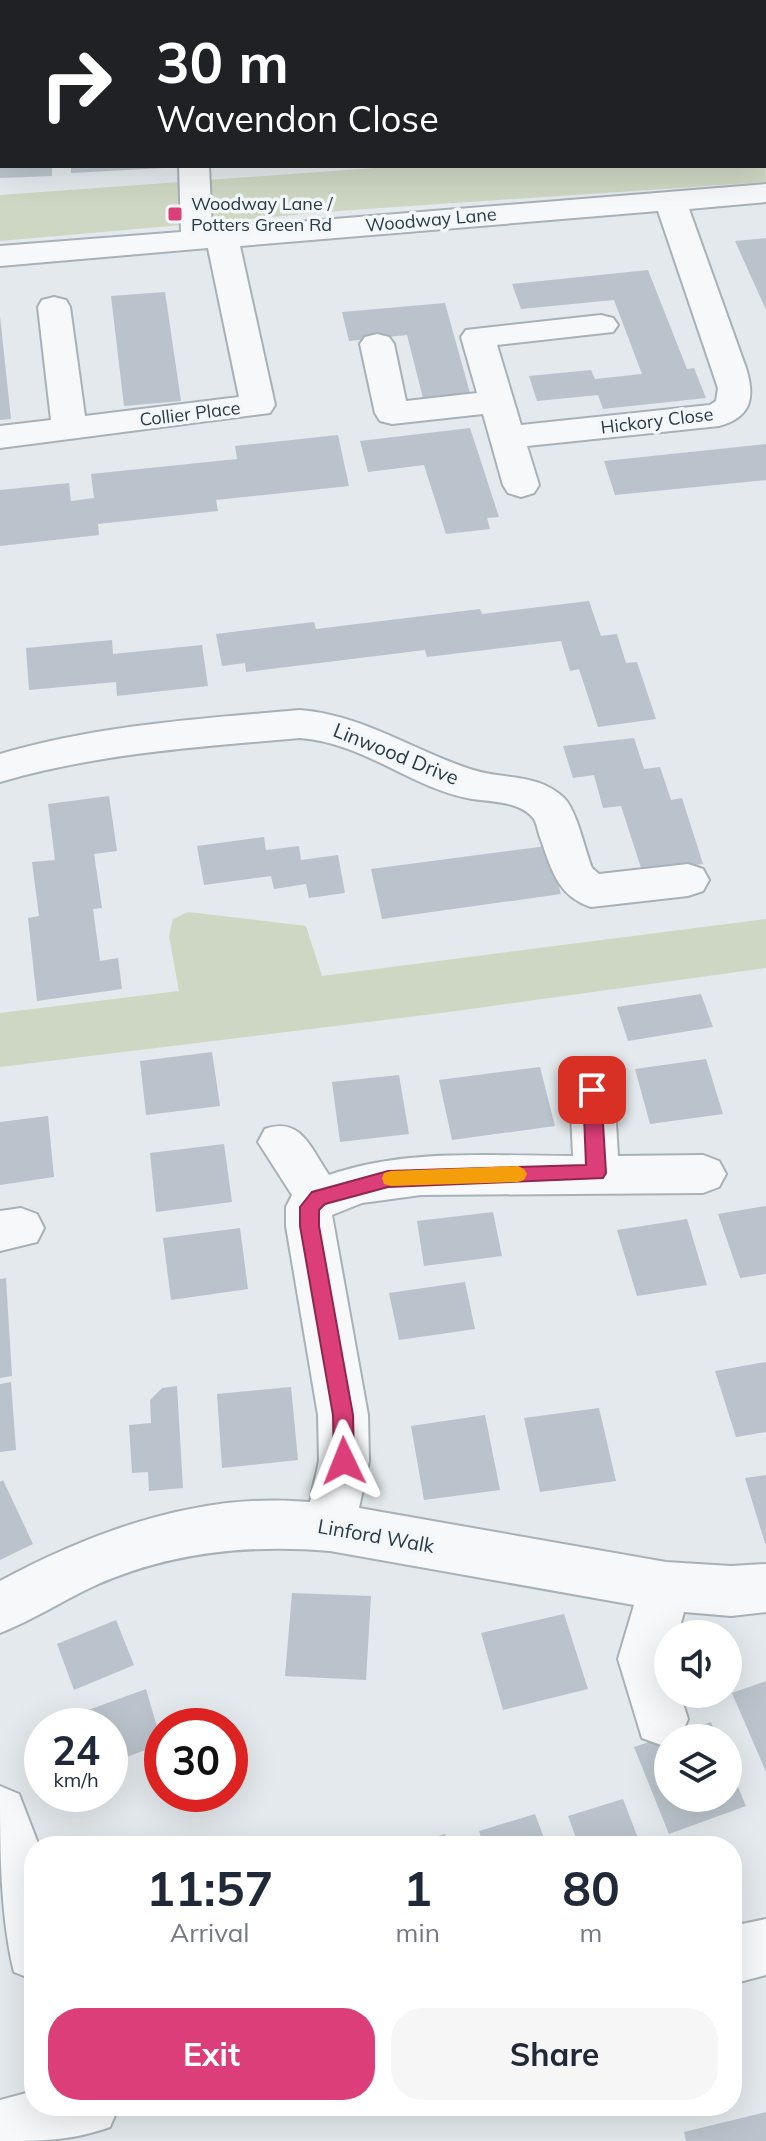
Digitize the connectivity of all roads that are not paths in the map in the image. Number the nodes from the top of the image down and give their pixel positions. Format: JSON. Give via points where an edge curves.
{"nodes":[{"id":1,"x":194,"y":168,"type":"edge"},
{"id":2,"x":766,"y":193,"type":"edge"},
{"id":3,"x":670,"y":200,"type":"junction"},
{"id":4,"x":209,"y":239,"type":"junction"},
{"id":5,"x":0,"y":256,"type":"edge"},
{"id":6,"x":54,"y":307,"type":"dead end"},
{"id":7,"x":601,"y":325,"type":"dead end"},
{"id":8,"x":377,"y":344,"type":"dead end"},
{"id":9,"x":496,"y":395,"type":"junction"},
{"id":10,"x":69,"y":428,"type":"junction"},
{"id":11,"x":0,"y":437,"type":"edge"},
{"id":12,"x":507,"y":437,"type":"junction"},
{"id":13,"x":521,"y":485,"type":"dead end"},
{"id":14,"x":0,"y":768,"type":"edge"},
{"id":15,"x":688,"y":880,"type":"dead end"},
{"id":16,"x":592,"y":1090,"type":"dead end"},
{"id":17,"x":281,"y":1142,"type":"dead end"},
{"id":18,"x":596,"y":1173,"type":"junction"},
{"id":19,"x":703,"y":1174,"type":"dead end"},
{"id":20,"x":319,"y":1197,"type":"junction"},
{"id":21,"x":330,"y":1527,"type":"junction"},
{"id":22,"x":666,"y":1586,"type":"junction"},
{"id":23,"x":766,"y":1588,"type":"edge"},
{"id":24,"x":0,"y":1608,"type":"edge"},
{"id":25,"x":661,"y":1719,"type":"dead end"},
{"id":26,"x":0,"y":1813,"type":"edge"},
{"id":27,"x":24,"y":1896,"type":"edge"},
{"id":28,"x":766,"y":1947,"type":"edge"},
{"id":29,"x":742,"y":1953,"type":"edge"},
{"id":30,"x":45,"y":2116,"type":"edge"},
{"id":31,"x":0,"y":2130,"type":"edge"}],
"edges":[{"from":1,"to":4,"type":"street"},
{"from":2,"to":3,"type":"street","name":"Woodway Lane"},
{"from":3,"to":4,"type":"street","name":"Woodway Lane"},
{"from":3,"to":12,"type":"street","name":"Hickory Close","via":[[729,368],[735,388],[732,405],[719,415]]},
{"from":4,"to":5,"type":"street","name":"Woodway Lane"},
{"from":4,"to":10,"type":"street","name":"Collier Place","via":[[258,405]]},
{"from":6,"to":10,"type":"street"},
{"from":7,"to":9,"type":"street","via":[[478,337]]},
{"from":8,"to":9,"type":"street","via":[[392,413]]},
{"from":9,"to":12,"type":"street"},
{"from":10,"to":11,"type":"street","name":"Collier Place"},
{"from":12,"to":13,"type":"street"},
{"from":14,"to":15,"type":"street","name":"Linwood Drive","via":[[79,748],[300,724],[327,726],[469,784],[522,791],[551,810],[574,876],[591,891]]},
{"from":16,"to":18,"type":"street"},
{"from":17,"to":20,"type":"street"},
{"from":18,"to":19,"type":"street"},
{"from":18,"to":20,"type":"street","via":[[421,1176]]},
{"from":20,"to":21,"type":"street","via":[[309,1207],[309,1226],[343,1415],[344,1461]]},
{"from":21,"to":22,"type":"street","name":"Linford Walk"},
{"from":21,"to":24,"type":"street","name":"Linford Walk","via":[[250,1522],[183,1532],[55,1576]]},
{"from":22,"to":23,"type":"street","name":"Linford Walk"},
{"from":22,"to":25,"type":"street","via":[[644,1659]]},
{"from":26,"to":27,"type":"street"},
{"from":28,"to":29,"type":"street"},
{"from":30,"to":31,"type":"street"}]}
